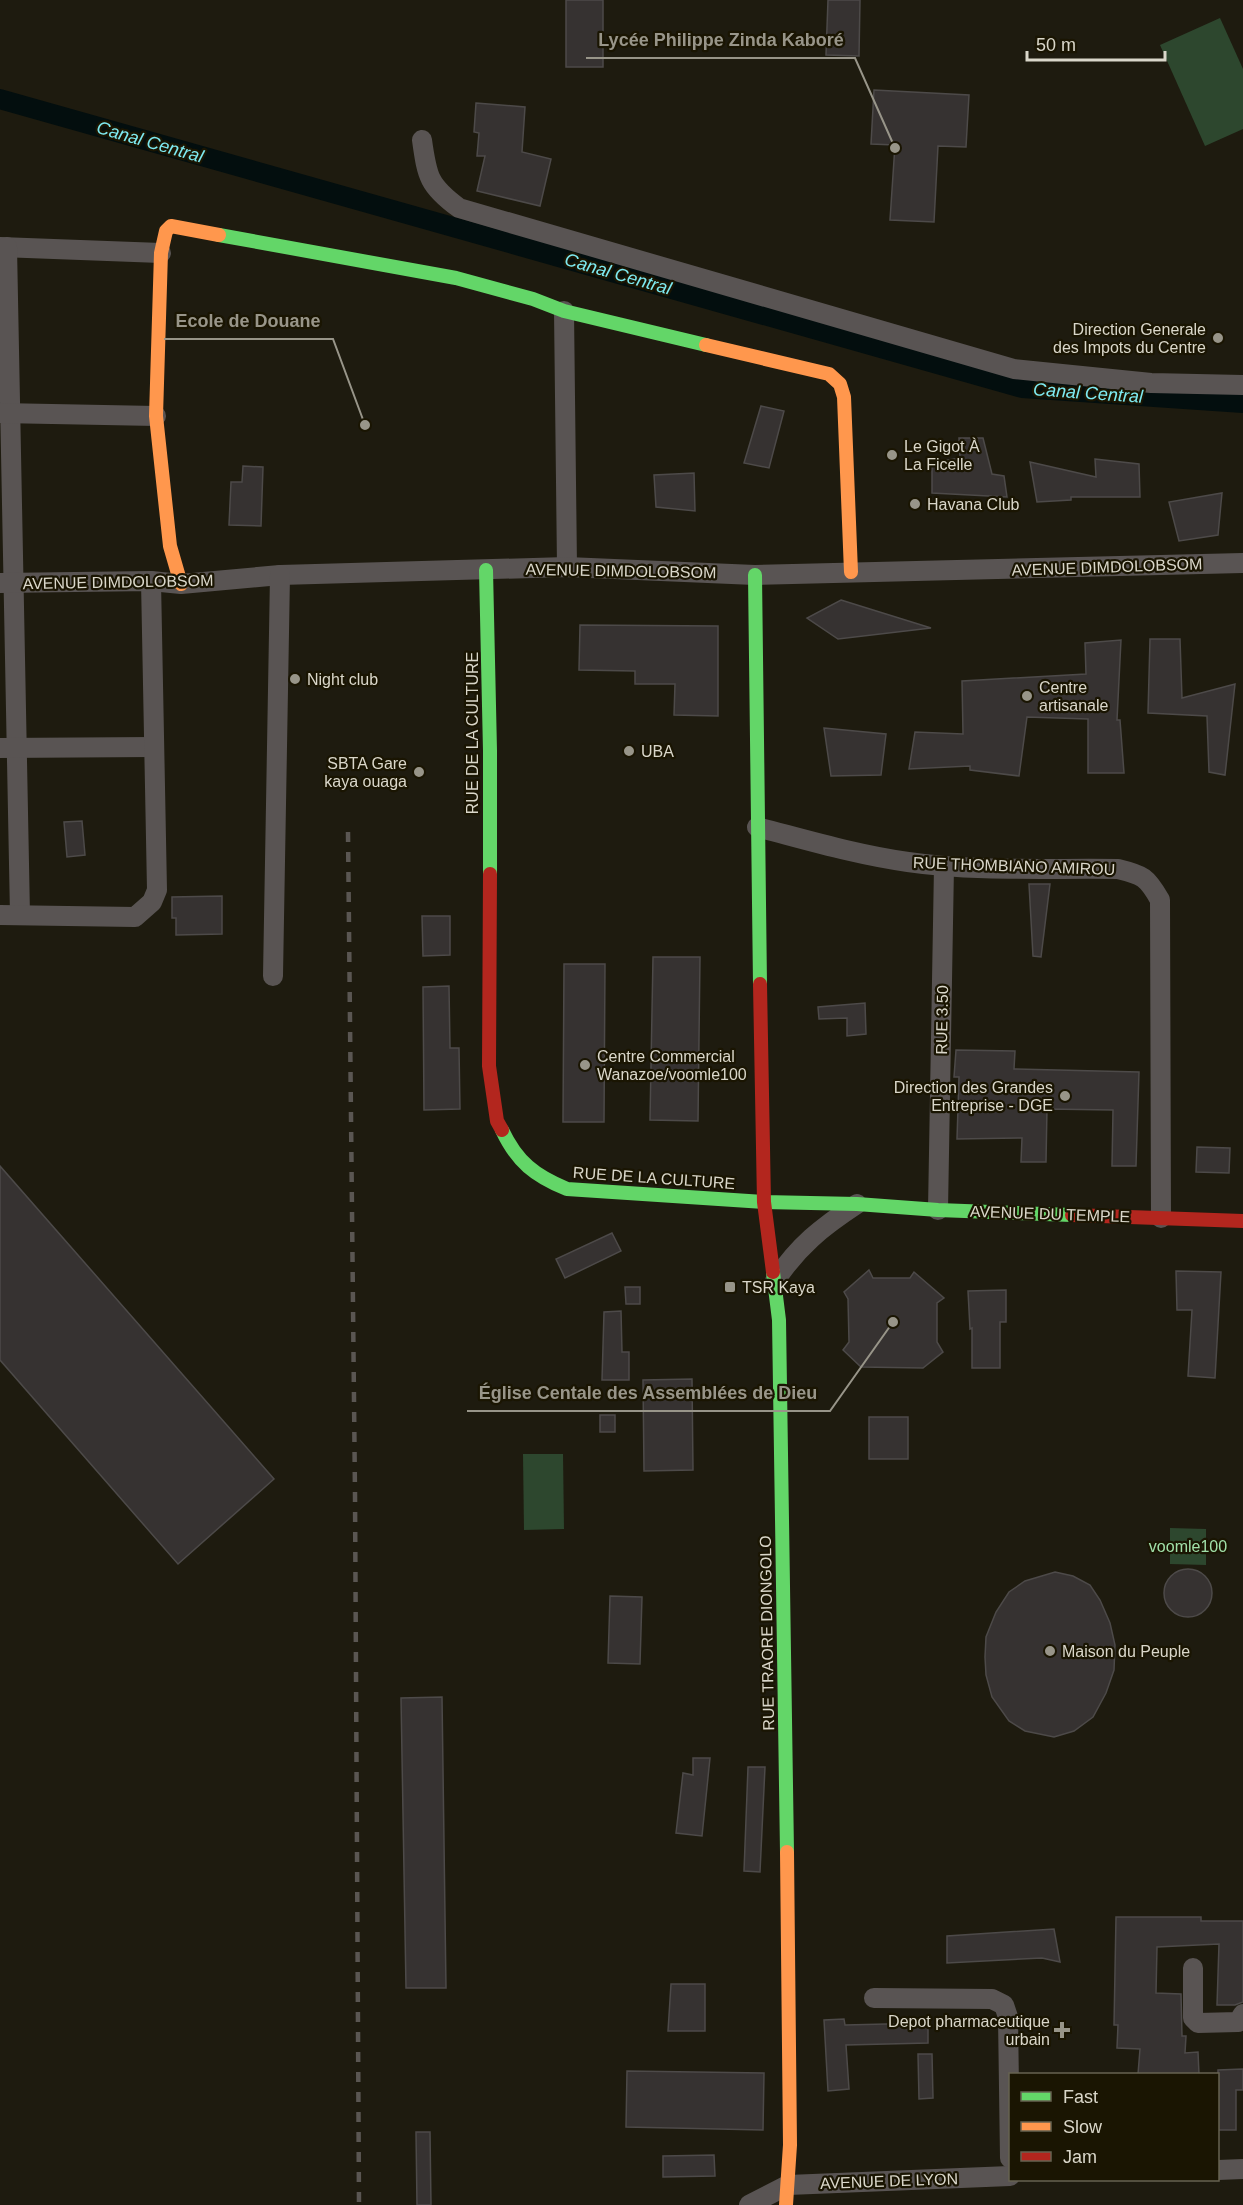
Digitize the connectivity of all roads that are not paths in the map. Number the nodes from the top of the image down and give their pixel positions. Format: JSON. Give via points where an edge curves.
{"nodes":[{"id":1,"x":422,"y":141,"type":"dead end"},
{"id":2,"x":4,"y":247,"type":"edge"},
{"id":3,"x":161,"y":254,"type":"junction"},
{"id":4,"x":564,"y":311,"type":"junction"},
{"id":5,"x":1243,"y":385,"type":"edge"},
{"id":6,"x":6,"y":413,"type":"edge"},
{"id":7,"x":156,"y":416,"type":"junction"},
{"id":8,"x":1243,"y":563,"type":"edge"},
{"id":9,"x":567,"y":567,"type":"junction"},
{"id":10,"x":486,"y":570,"type":"junction"},
{"id":11,"x":851,"y":572,"type":"junction"},
{"id":12,"x":280,"y":575,"type":"junction"},
{"id":13,"x":755,"y":575,"type":"junction"},
{"id":14,"x":152,"y":581,"type":"junction"},
{"id":15,"x":6,"y":583,"type":"edge"},
{"id":16,"x":181,"y":584,"type":"junction"},
{"id":17,"x":154,"y":747,"type":"junction"},
{"id":18,"x":8,"y":748,"type":"edge"},
{"id":19,"x":757,"y":827,"type":"junction"},
{"id":20,"x":944,"y":866,"type":"junction"},
{"id":21,"x":0,"y":915,"type":"edge"},
{"id":22,"x":21,"y":915,"type":"junction"},
{"id":23,"x":273,"y":976,"type":"dead end"},
{"id":24,"x":764,"y":1202,"type":"junction"},
{"id":25,"x":857,"y":1204,"type":"junction"},
{"id":26,"x":939,"y":1210,"type":"junction"},
{"id":27,"x":1161,"y":1218,"type":"junction"},
{"id":28,"x":1243,"y":1221,"type":"edge"},
{"id":29,"x":775,"y":1281,"type":"junction"},
{"id":30,"x":1193,"y":1968,"type":"dead end"},
{"id":31,"x":874,"y":1998,"type":"dead end"},
{"id":32,"x":1243,"y":2013,"type":"edge"},
{"id":33,"x":1009,"y":2073,"type":"edge"},
{"id":34,"x":1243,"y":2169,"type":"edge"},
{"id":35,"x":1219,"y":2170,"type":"edge"},
{"id":36,"x":1009,"y":2176,"type":"edge"},
{"id":37,"x":788,"y":2185,"type":"junction"},
{"id":38,"x":749,"y":2205,"type":"edge"},
{"id":39,"x":786,"y":2205,"type":"edge"}],
"edges":[{"from":1,"to":5,"type":"street","via":[[425,167],[437,192],[459,208],[1014,369],[1151,383]]},
{"from":2,"to":3,"type":"street"},
{"from":2,"to":6,"type":"street"},
{"from":3,"to":4,"type":"street","via":[[166,231],[171,226],[456,278]]},
{"from":3,"to":7,"type":"street"},
{"from":4,"to":9,"type":"street"},
{"from":4,"to":11,"type":"street","via":[[819,371],[837,379],[844,397]]},
{"from":6,"to":7,"type":"street"},
{"from":6,"to":15,"type":"street"},
{"from":7,"to":16,"type":"street","via":[[170,546]]},
{"from":8,"to":11,"type":"street","name":"AVENUE DIMDOLOBSOM"},
{"from":9,"to":10,"type":"street","name":"AVENUE DIMDOLOBSOM"},
{"from":9,"to":13,"type":"street","name":"AVENUE DIMDOLOBSOM"},
{"from":10,"to":12,"type":"street","name":"AVENUE DIMDOLOBSOM"},
{"from":10,"to":24,"type":"street","name":"RUE DE LA CULTURE","via":[[489,1066],[497,1121],[509,1145],[525,1164],[542,1179],[567,1189]]},
{"from":11,"to":13,"type":"street","name":"AVENUE DIMDOLOBSOM"},
{"from":12,"to":16,"type":"street","name":"AVENUE DIMDOLOBSOM"},
{"from":12,"to":23,"type":"street"},
{"from":13,"to":19,"type":"street"},
{"from":14,"to":15,"type":"street","name":"AVENUE DIMDOLOBSOM"},
{"from":14,"to":16,"type":"street","name":"AVENUE DIMDOLOBSOM"},
{"from":14,"to":17,"type":"street"},
{"from":15,"to":18,"type":"street"},
{"from":17,"to":18,"type":"street"},
{"from":17,"to":22,"type":"street","via":[[157,890],[152,902],[135,917]]},
{"from":18,"to":22,"type":"street"},
{"from":19,"to":20,"type":"street","name":"RUE THOMBIANO AMIROU","via":[[878,857]]},
{"from":19,"to":24,"type":"street"},
{"from":20,"to":26,"type":"street","name":"RUE 3.50"},
{"from":20,"to":27,"type":"street","name":"RUE THOMBIANO AMIROU","via":[[1118,869],[1141,874],[1153,888],[1160,900]]},
{"from":21,"to":22,"type":"street"},
{"from":24,"to":25,"type":"street","name":"AVENUE DU TEMPLE"},
{"from":24,"to":29,"type":"street","name":"RUE TRAORE DIONGOLO"},
{"from":25,"to":26,"type":"street","name":"AVENUE DU TEMPLE"},
{"from":25,"to":29,"type":"street","via":[[804,1243]]},
{"from":26,"to":27,"type":"street","name":"AVENUE DU TEMPLE"},
{"from":27,"to":28,"type":"street","name":"AVENUE DU TEMPLE"},
{"from":29,"to":37,"type":"street","name":"RUE TRAORE DIONGOLO","via":[[779,1320],[790,2065]]},
{"from":30,"to":32,"type":"street","via":[[1195,2021],[1238,2022]]},
{"from":31,"to":33,"type":"street","via":[[992,1999],[1004,2005],[1008,2017]]},
{"from":34,"to":35,"type":"street"},
{"from":36,"to":37,"type":"street","name":"AVENUE DE LYON"},
{"from":37,"to":38,"type":"street"},
{"from":37,"to":39,"type":"street"}]}
